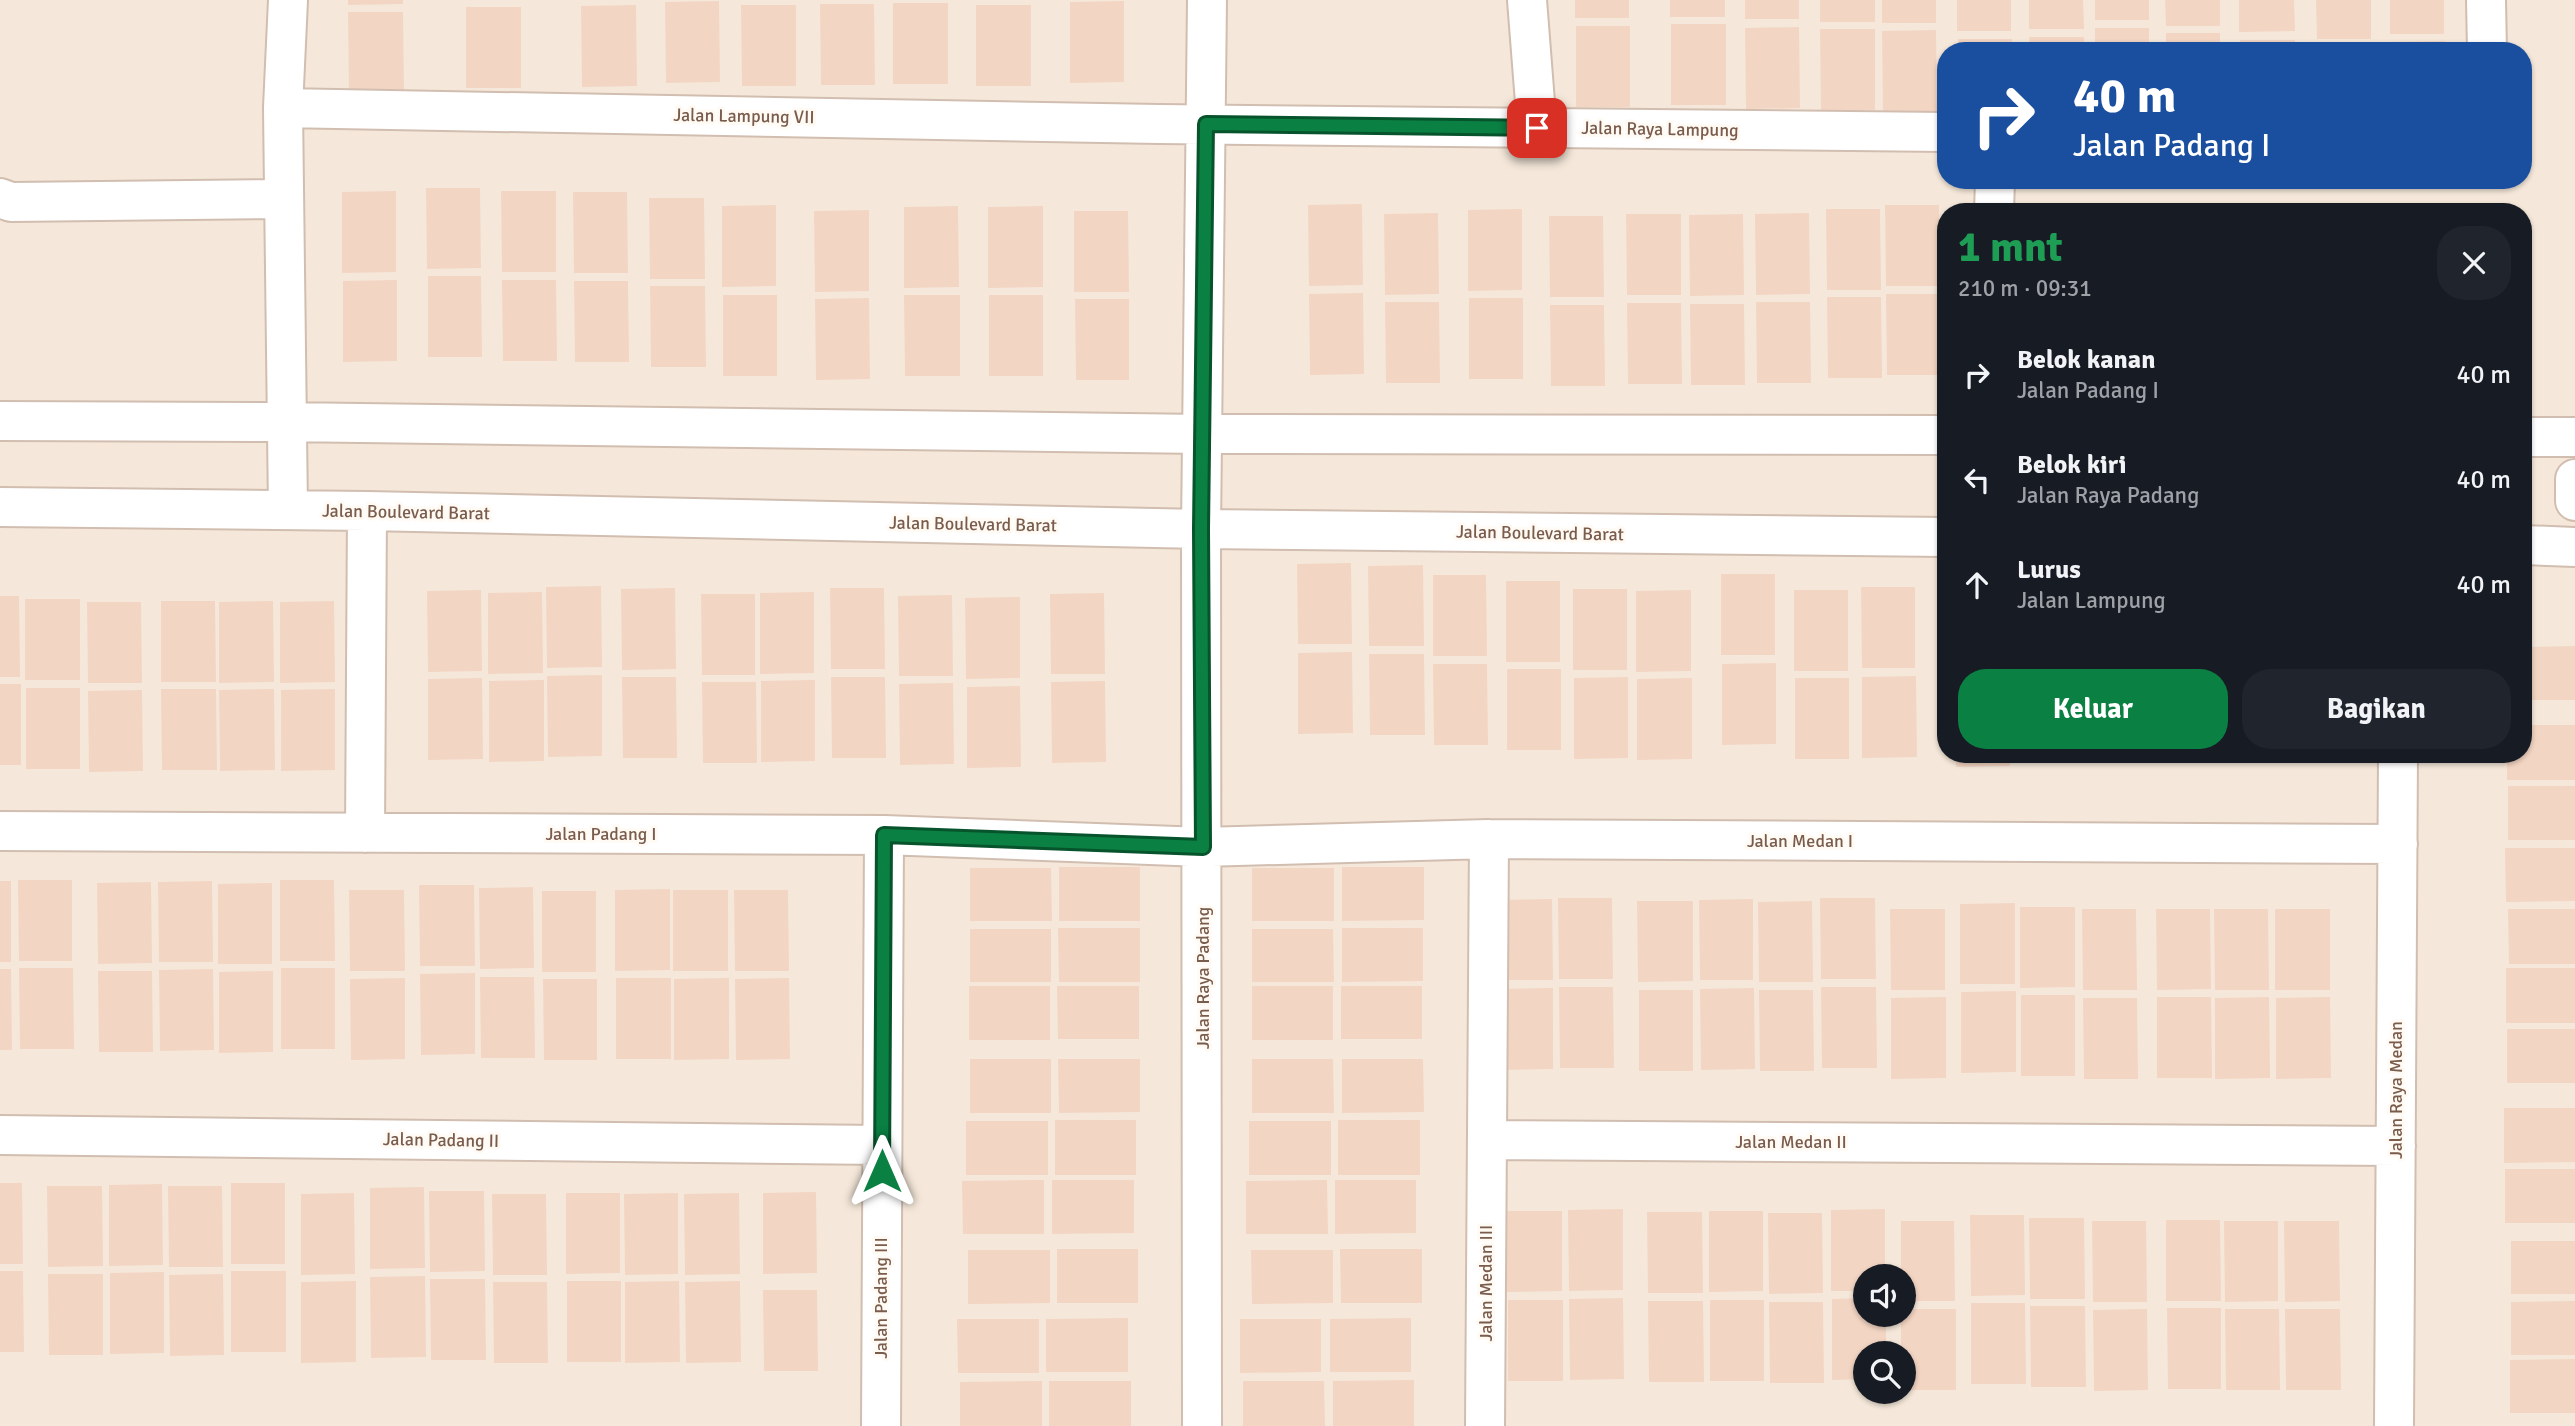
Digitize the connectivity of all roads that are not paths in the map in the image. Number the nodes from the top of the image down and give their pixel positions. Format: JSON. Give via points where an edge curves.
{"nodes":[{"id":1,"x":288,"y":0,"type":"edge"},
{"id":2,"x":1207,"y":0,"type":"edge"},
{"id":3,"x":1527,"y":0,"type":"edge"},
{"id":4,"x":2486,"y":0,"type":"edge"},
{"id":5,"x":2487,"y":42,"type":"edge"},
{"id":6,"x":283,"y":108,"type":"junction"},
{"id":7,"x":1206,"y":124,"type":"junction"},
{"id":8,"x":1537,"y":128,"type":"junction"},
{"id":9,"x":1937,"y":132,"type":"edge"},
{"id":10,"x":0,"y":198,"type":"edge"},
{"id":11,"x":284,"y":199,"type":"junction"},
{"id":12,"x":0,"y":421,"type":"edge"},
{"id":13,"x":286,"y":422,"type":"junction"},
{"id":14,"x":1202,"y":433,"type":"junction"},
{"id":15,"x":1937,"y":435,"type":"edge"},
{"id":16,"x":2532,"y":437,"type":"edge"},
{"id":17,"x":2575,"y":437,"type":"edge"},
{"id":18,"x":2575,"y":479,"type":"edge"},
{"id":19,"x":2575,"y":501,"type":"edge"},
{"id":20,"x":0,"y":507,"type":"edge"},
{"id":21,"x":288,"y":510,"type":"junction"},
{"id":22,"x":367,"y":511,"type":"junction"},
{"id":23,"x":1201,"y":529,"type":"junction"},
{"id":24,"x":1937,"y":537,"type":"edge"},
{"id":25,"x":2532,"y":545,"type":"edge"},
{"id":26,"x":2575,"y":547,"type":"edge"},
{"id":27,"x":2398,"y":763,"type":"edge"},
{"id":28,"x":0,"y":831,"type":"edge"},
{"id":29,"x":365,"y":833,"type":"junction"},
{"id":30,"x":884,"y":835,"type":"junction"},
{"id":31,"x":1489,"y":839,"type":"junction"},
{"id":32,"x":2398,"y":844,"type":"junction"},
{"id":33,"x":1203,"y":847,"type":"junction"},
{"id":34,"x":0,"y":1135,"type":"edge"},
{"id":35,"x":1487,"y":1140,"type":"junction"},
{"id":36,"x":882,"y":1145,"type":"junction"},
{"id":37,"x":2396,"y":1146,"type":"junction"},
{"id":38,"x":881,"y":1426,"type":"edge"},
{"id":39,"x":1202,"y":1426,"type":"edge"},
{"id":40,"x":1485,"y":1426,"type":"edge"},
{"id":41,"x":2394,"y":1426,"type":"edge"}],
"edges":[{"from":1,"to":6,"type":"street"},
{"from":2,"to":7,"type":"street","name":"Jalan Raya Padang"},
{"from":3,"to":8,"type":"street"},
{"from":4,"to":5,"type":"street"},
{"from":6,"to":7,"type":"street","name":"Jalan Lampung VII"},
{"from":6,"to":11,"type":"street"},
{"from":7,"to":8,"type":"street","name":"Jalan Raya Lampung"},
{"from":7,"to":14,"type":"street","name":"Jalan Raya Padang"},
{"from":8,"to":9,"type":"street","name":"Jalan Raya Lampung"},
{"from":10,"to":11,"type":"street","via":[[10,202]]},
{"from":11,"to":13,"type":"street"},
{"from":12,"to":13,"type":"street"},
{"from":13,"to":14,"type":"street"},
{"from":13,"to":21,"type":"street"},
{"from":14,"to":15,"type":"street"},
{"from":14,"to":23,"type":"street","name":"Jalan Raya Padang"},
{"from":16,"to":17,"type":"street"},
{"from":18,"to":19,"type":"street"},
{"from":20,"to":21,"type":"street","name":"Jalan Boulevard Barat"},
{"from":21,"to":22,"type":"street","name":"Jalan Boulevard Barat"},
{"from":22,"to":23,"type":"street","name":"Jalan Boulevard Barat"},
{"from":22,"to":29,"type":"street"},
{"from":23,"to":24,"type":"street","name":"Jalan Boulevard Barat"},
{"from":23,"to":33,"type":"street","name":"Jalan Raya Padang"},
{"from":25,"to":26,"type":"street"},
{"from":27,"to":32,"type":"street","name":"Jalan Raya Medan"},
{"from":28,"to":29,"type":"street","name":"Jalan Padang I"},
{"from":29,"to":30,"type":"street","name":"Jalan Padang I"},
{"from":30,"to":33,"type":"street","name":"Jalan Padang I"},
{"from":30,"to":36,"type":"street","name":"Jalan Padang III"},
{"from":31,"to":32,"type":"street","name":"Jalan Medan I"},
{"from":31,"to":33,"type":"street","name":"Jalan Medan I"},
{"from":31,"to":35,"type":"street"},
{"from":32,"to":37,"type":"street","name":"Jalan Raya Medan"},
{"from":33,"to":39,"type":"street","name":"Jalan Raya Padang"},
{"from":34,"to":36,"type":"street","name":"Jalan Padang II"},
{"from":35,"to":37,"type":"street","name":"Jalan Medan II"},
{"from":35,"to":40,"type":"street","name":"Jalan Medan III"},
{"from":36,"to":38,"type":"street","name":"Jalan Padang III"},
{"from":37,"to":41,"type":"street","name":"Jalan Raya Medan"}]}
